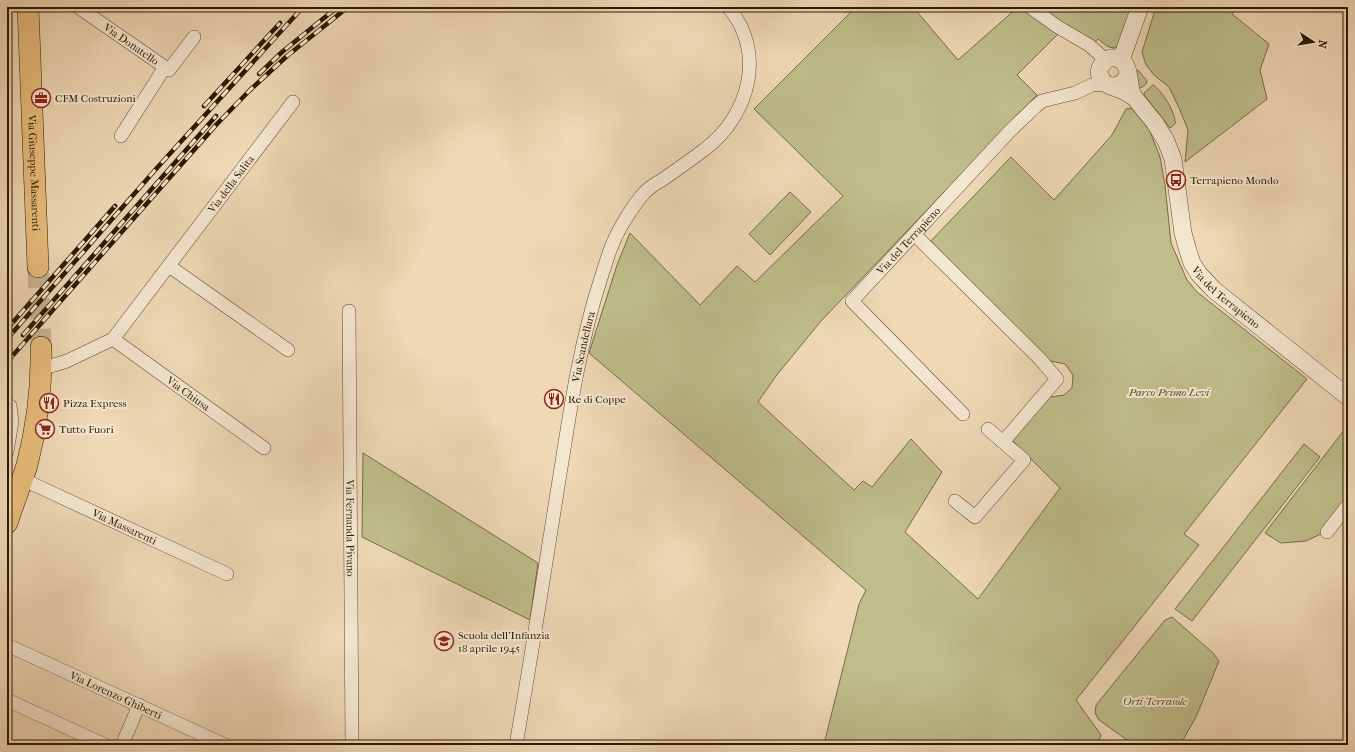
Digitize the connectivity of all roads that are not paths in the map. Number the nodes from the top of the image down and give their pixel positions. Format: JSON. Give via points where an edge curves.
{"nodes":[{"id":1,"x":28,"y":7,"type":"edge"},
{"id":2,"x":78,"y":7,"type":"edge"},
{"id":3,"x":728,"y":7,"type":"edge"},
{"id":4,"x":1030,"y":7,"type":"edge"},
{"id":5,"x":1140,"y":7,"type":"edge"},
{"id":6,"x":194,"y":37,"type":"dead end"},
{"id":7,"x":165,"y":67,"type":"junction"},
{"id":8,"x":1112,"y":73,"type":"junction"},
{"id":9,"x":293,"y":102,"type":"dead end"},
{"id":10,"x":121,"y":136,"type":"dead end"},
{"id":11,"x":915,"y":235,"type":"junction"},
{"id":12,"x":169,"y":266,"type":"junction"},
{"id":13,"x":38,"y":267,"type":"tunnel mouth"},
{"id":14,"x":349,"y":310,"type":"dead end"},
{"id":15,"x":113,"y":339,"type":"junction"},
{"id":16,"x":41,"y":347,"type":"tunnel mouth"},
{"id":17,"x":288,"y":350,"type":"dead end"},
{"id":18,"x":41,"y":369,"type":"junction"},
{"id":19,"x":1348,"y":397,"type":"edge"},
{"id":20,"x":8,"y":405,"type":"edge"},
{"id":21,"x":963,"y":414,"type":"dead end"},
{"id":22,"x":988,"y":429,"type":"dead end"},
{"id":23,"x":1003,"y":442,"type":"junction"},
{"id":24,"x":264,"y":448,"type":"dead end"},
{"id":25,"x":7,"y":452,"type":"edge"},
{"id":26,"x":22,"y":479,"type":"junction"},
{"id":27,"x":955,"y":501,"type":"dead end"},
{"id":28,"x":1348,"y":505,"type":"edge"},
{"id":29,"x":7,"y":523,"type":"edge"},
{"id":30,"x":1327,"y":532,"type":"dead end"},
{"id":31,"x":226,"y":574,"type":"dead end"},
{"id":32,"x":7,"y":645,"type":"edge"},
{"id":33,"x":7,"y":700,"type":"edge"},
{"id":34,"x":138,"y":705,"type":"junction"},
{"id":35,"x":105,"y":745,"type":"edge"},
{"id":36,"x":122,"y":745,"type":"edge"},
{"id":37,"x":225,"y":745,"type":"edge"},
{"id":38,"x":352,"y":745,"type":"edge"},
{"id":39,"x":516,"y":745,"type":"edge"}],
"edges":[{"from":1,"to":13,"type":"main road","name":"Via Giuseppe Massarenti"},
{"from":2,"to":7,"type":"street","name":"Via Donatello"},
{"from":3,"to":39,"type":"street","name":"Via Scandellara","via":[[741,26],[749,46],[746,90],[738,110],[725,131],[706,148],[646,191],[635,205],[613,243],[594,300],[582,346],[568,422]]},
{"from":4,"to":8,"type":"street","name":"Via del Terrapieno","via":[[1089,45]]},
{"from":5,"to":8,"type":"street"},
{"from":6,"to":7,"type":"street","name":"Via Donatello","via":[[169,70]]},
{"from":7,"to":10,"type":"street","name":"Via Donatello"},
{"from":8,"to":11,"type":"street","name":"Via del Terrapieno","via":[[1075,93],[1042,101],[1009,132]]},
{"from":8,"to":19,"type":"street","name":"Via del Terrapieno","via":[[1155,123],[1170,149],[1184,237],[1192,263],[1199,274],[1214,290]]},
{"from":9,"to":12,"type":"street","name":"Via della Salita"},
{"from":11,"to":21,"type":"street","name":"Via del Terrapieno","via":[[852,301]]},
{"from":11,"to":23,"type":"street","via":[[1057,379]]},
{"from":12,"to":15,"type":"street","name":"Via della Salita"},
{"from":12,"to":17,"type":"street"},
{"from":14,"to":38,"type":"street","name":"Via Fernanda Pivano"},
{"from":15,"to":18,"type":"street","name":"Via della Salita"},
{"from":15,"to":24,"type":"street","name":"Via Chiusa"},
{"from":16,"to":18,"type":"main road"},
{"from":18,"to":26,"type":"main road","via":[[37,416]]},
{"from":20,"to":25,"type":"street","via":[[12,421]]},
{"from":22,"to":23,"type":"street"},
{"from":23,"to":27,"type":"street","via":[[1024,460],[975,517]]},
{"from":26,"to":29,"type":"main road"},
{"from":26,"to":31,"type":"street","name":"Via Massarenti"},
{"from":28,"to":30,"type":"street"},
{"from":32,"to":34,"type":"street","name":"Via Lorenzo Ghiberti"},
{"from":33,"to":35,"type":"street"},
{"from":34,"to":36,"type":"street"},
{"from":34,"to":37,"type":"street","name":"Via Lorenzo Ghiberti"}]}
